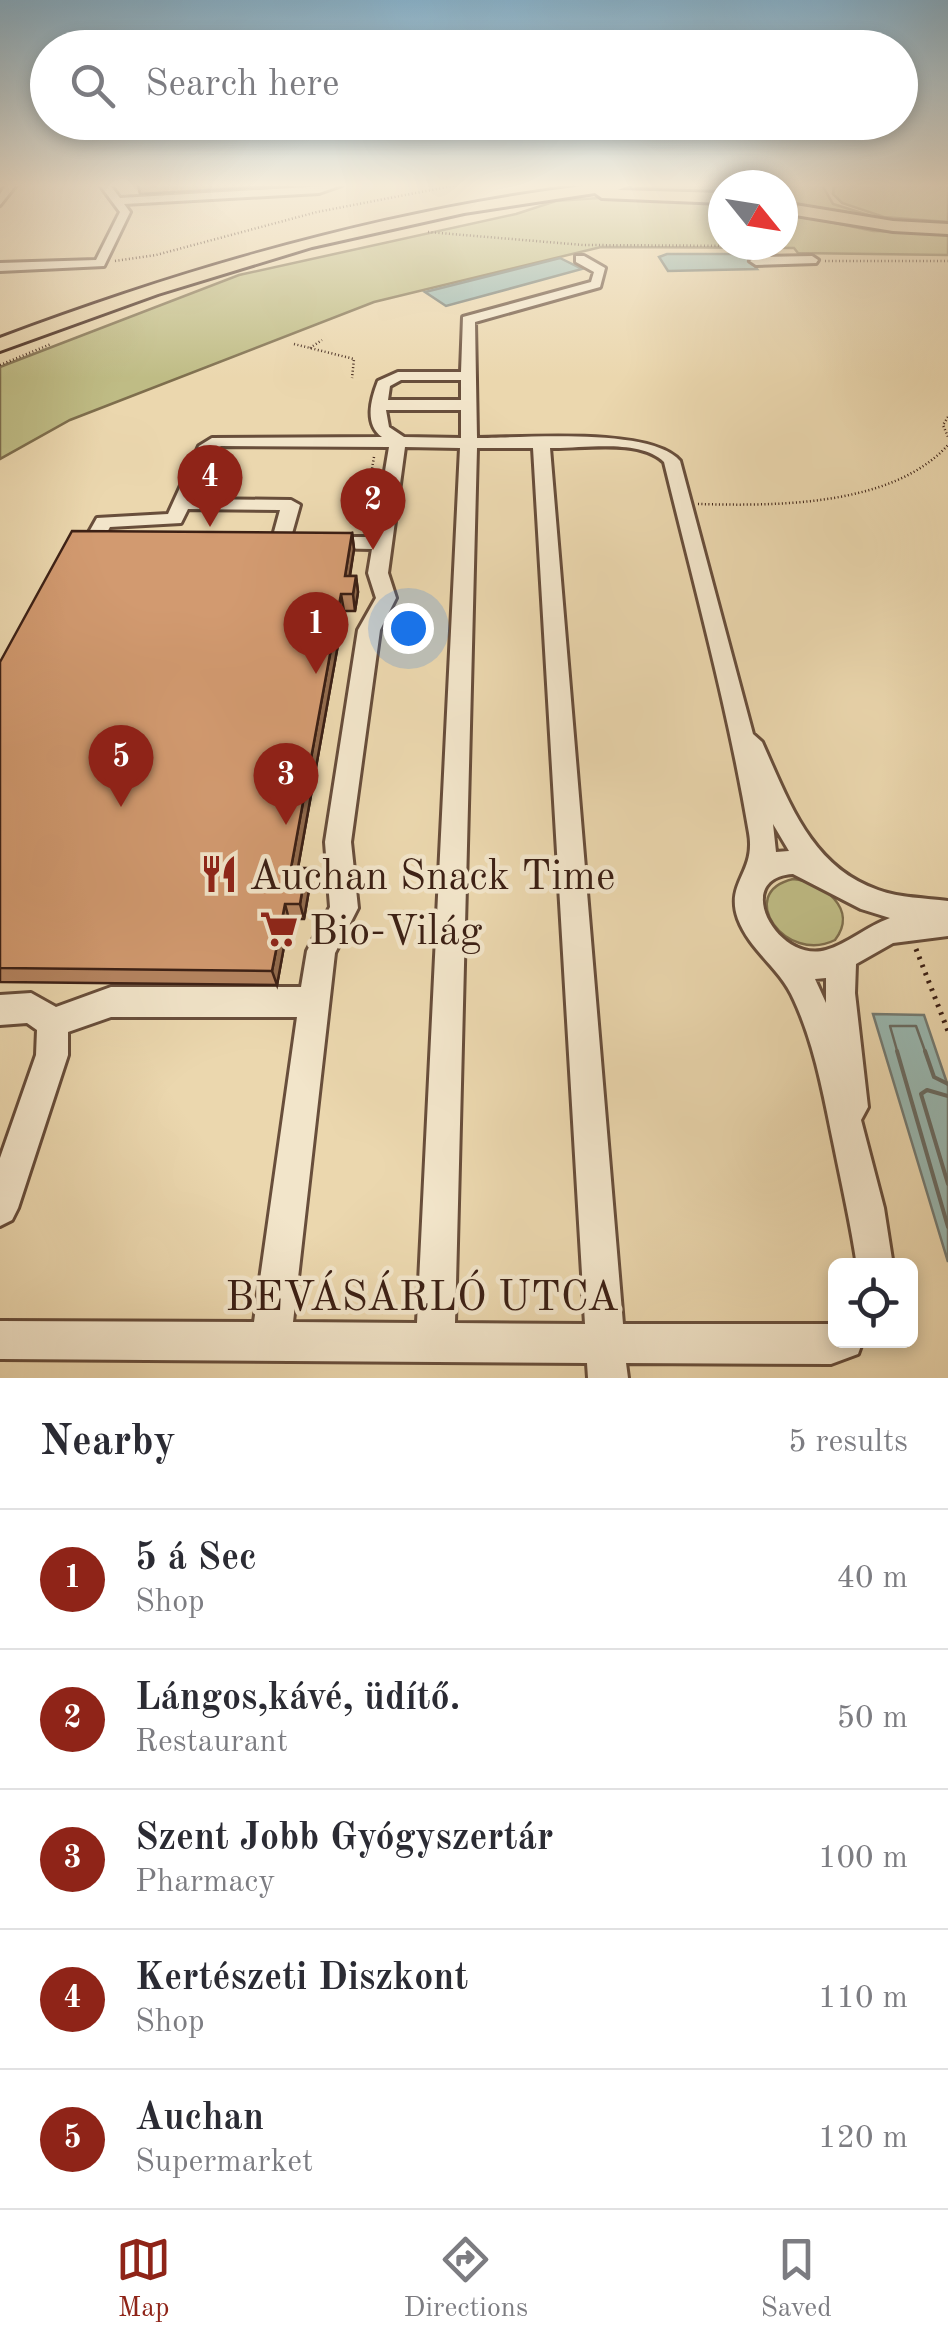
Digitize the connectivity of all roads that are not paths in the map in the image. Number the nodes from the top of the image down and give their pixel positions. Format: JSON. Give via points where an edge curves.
{"nodes":[{"id":1,"x":105,"y":249,"type":"edge"},
{"id":2,"x":242,"y":249,"type":"edge"},
{"id":3,"x":291,"y":249,"type":"edge"},
{"id":4,"x":580,"y":259,"type":"dead end"},
{"id":5,"x":812,"y":260,"type":"road end"},
{"id":6,"x":756,"y":261,"type":"dead end"},
{"id":7,"x":0,"y":267,"type":"edge"},
{"id":8,"x":0,"y":328,"type":"edge"},
{"id":9,"x":0,"y":346,"type":"edge"},
{"id":10,"x":468,"y":376,"type":"junction"},
{"id":11,"x":378,"y":405,"type":"junction"},
{"id":12,"x":468,"y":405,"type":"junction"},
{"id":13,"x":388,"y":441,"type":"junction"},
{"id":14,"x":468,"y":442,"type":"junction"},
{"id":15,"x":541,"y":443,"type":"junction"},
{"id":16,"x":181,"y":504,"type":"junction"},
{"id":17,"x":93,"y":542,"type":"edge"},
{"id":18,"x":371,"y":543,"type":"junction"},
{"id":19,"x":736,"y":711,"type":"junction"},
{"id":20,"x":826,"y":872,"type":"junction"},
{"id":21,"x":757,"y":876,"type":"junction"},
{"id":22,"x":849,"y":890,"type":"junction"},
{"id":23,"x":948,"y":914,"type":"edge"},
{"id":24,"x":948,"y":923,"type":"edge"},
{"id":25,"x":772,"y":948,"type":"junction"},
{"id":26,"x":850,"y":954,"type":"junction"},
{"id":27,"x":314,"y":1002,"type":"junction"},
{"id":28,"x":0,"y":1010,"type":"edge"},
{"id":29,"x":53,"y":1022,"type":"junction"},
{"id":30,"x":11,"y":1137,"type":"edge"},
{"id":31,"x":0,"y":1208,"type":"edge"},
{"id":32,"x":867,"y":1220,"type":"junction"},
{"id":33,"x":874,"y":1258,"type":"edge"},
{"id":34,"x":0,"y":1340,"type":"edge"},
{"id":35,"x":271,"y":1342,"type":"junction"},
{"id":36,"x":435,"y":1342,"type":"junction"},
{"id":37,"x":828,"y":1345,"type":"edge"},
{"id":38,"x":607,"y":1361,"type":"edge"}],
"edges":[{"from":1,"to":7,"type":"street","via":[[100,263]]},
{"from":2,"to":8,"type":"highway"},
{"from":3,"to":9,"type":"highway"},
{"from":4,"to":10,"type":"street","via":[[602,271],[596,284],[468,320]]},
{"from":5,"to":6,"type":"street"},
{"from":10,"to":11,"type":"street","via":[[398,376],[382,384]]},
{"from":10,"to":12,"type":"street"},
{"from":11,"to":12,"type":"street"},
{"from":11,"to":13,"type":"street"},
{"from":12,"to":14,"type":"street"},
{"from":13,"to":14,"type":"street"},
{"from":13,"to":16,"type":"street","via":[[242,440],[207,446]]},
{"from":13,"to":18,"type":"street"},
{"from":14,"to":15,"type":"street"},
{"from":14,"to":36,"type":"street"},
{"from":15,"to":19,"type":"street","via":[[649,446],[672,462]]},
{"from":15,"to":38,"type":"street"},
{"from":16,"to":17,"type":"street","via":[[171,522],[104,522]]},
{"from":16,"to":18,"type":"street","via":[[291,505],[280,543]]},
{"from":18,"to":27,"type":"street","via":[[386,598],[370,630],[338,842],[344,908],[321,951]]},
{"from":19,"to":20,"type":"street","via":[[792,836]]},
{"from":19,"to":21,"type":"street","via":[[763,838]]},
{"from":20,"to":21,"type":"street","via":[[780,864]]},
{"from":20,"to":22,"type":"street"},
{"from":21,"to":25,"type":"street","via":[[747,903]]},
{"from":22,"to":23,"type":"street","via":[[895,907]]},
{"from":22,"to":26,"type":"street","via":[[863,919]]},
{"from":24,"to":26,"type":"street","via":[[889,930]]},
{"from":25,"to":26,"type":"street","via":[[800,962],[830,965]]},
{"from":25,"to":32,"type":"street","via":[[798,978],[818,1026]]},
{"from":26,"to":32,"type":"street","via":[[844,1045]]},
{"from":27,"to":29,"type":"street","via":[[111,1002]]},
{"from":27,"to":35,"type":"street"},
{"from":28,"to":29,"type":"street","via":[[30,1008]]},
{"from":29,"to":30,"type":"street","via":[[52,1055]]},
{"from":30,"to":31,"type":"street"},
{"from":32,"to":33,"type":"street"},
{"from":34,"to":35,"type":"street","name":"BEVÁSÁRLÓ UTCA"},
{"from":35,"to":36,"type":"street","name":"BEVÁSÁRLÓ UTCA"},
{"from":36,"to":38,"type":"street","name":"BEVÁSÁRLÓ UTCA"},
{"from":37,"to":38,"type":"street","name":"BEVÁSÁRLÓ UTCA"}]}
